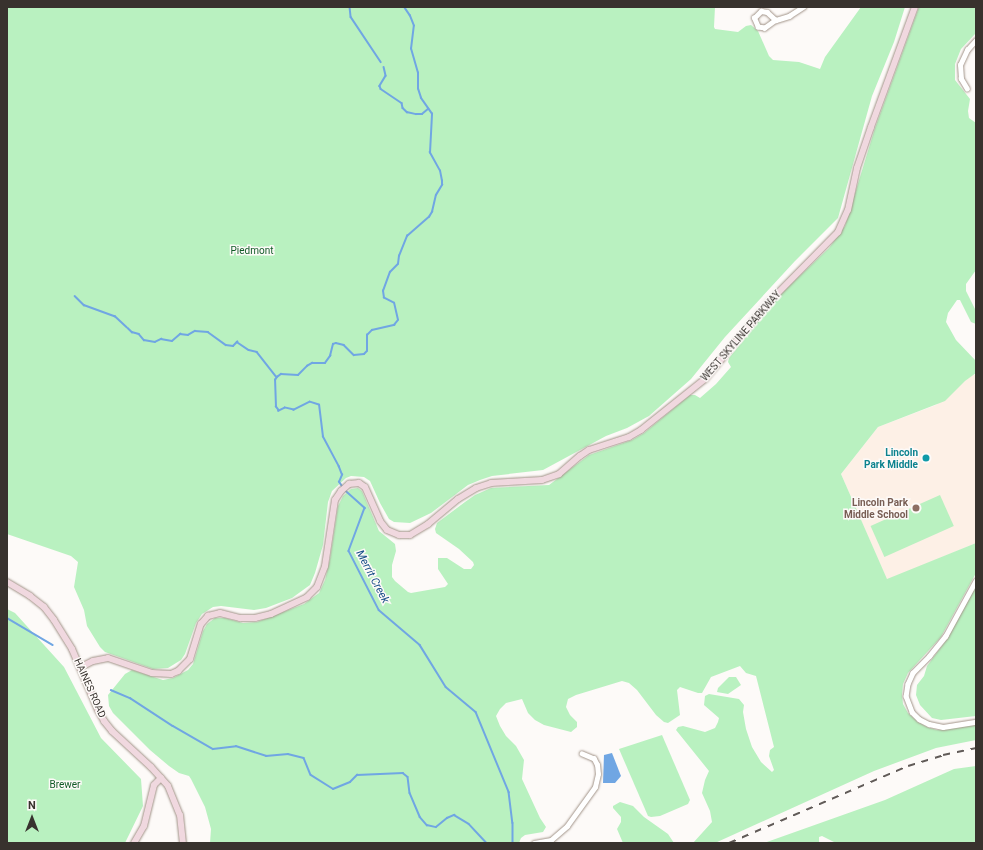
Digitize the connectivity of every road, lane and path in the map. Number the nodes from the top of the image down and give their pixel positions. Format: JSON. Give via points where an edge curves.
{"nodes":[{"id":1,"x":803,"y":7,"type":"edge"},
{"id":2,"x":915,"y":7,"type":"edge"},
{"id":3,"x":776,"y":20,"type":"junction"},
{"id":4,"x":976,"y":40,"type":"edge"},
{"id":5,"x":967,"y":89,"type":"dead end"},
{"id":6,"x":976,"y":581,"type":"edge"},
{"id":7,"x":7,"y":582,"type":"edge"},
{"id":8,"x":81,"y":667,"type":"junction"},
{"id":9,"x":976,"y":722,"type":"edge"},
{"id":10,"x":582,"y":754,"type":"dead end"},
{"id":11,"x":161,"y":778,"type":"junction"},
{"id":12,"x":134,"y":843,"type":"edge"},
{"id":13,"x":183,"y":843,"type":"edge"},
{"id":14,"x":534,"y":843,"type":"edge"}],
"edges":[{"from":1,"to":3,"type":"street","via":[[790,16]]},
{"from":2,"to":8,"type":"street","name":"WEST SKYLINE PARKWAY","via":[[871,127],[857,168],[848,210],[838,232],[768,303],[705,379],[641,430],[629,437],[589,450],[559,474],[542,480],[485,484],[458,499],[410,535],[399,535],[387,530],[380,521],[365,487],[355,482],[347,485],[334,505],[325,566],[317,587],[307,597],[271,614],[255,618],[240,618],[220,613],[208,616],[201,624],[190,659],[178,671],[170,674],[152,673],[108,658]]},
{"from":3,"to":3,"type":"street","via":[[761,28],[754,18],[761,11],[767,12]]},
{"from":4,"to":5,"type":"street","via":[[961,61],[960,75]]},
{"from":6,"to":9,"type":"street","via":[[946,636],[913,673],[906,696],[912,712],[929,724],[943,727]]},
{"from":7,"to":8,"type":"street","name":"HAINES ROAD","via":[[44,607],[72,648]]},
{"from":8,"to":11,"type":"street","name":"HAINES ROAD","via":[[104,721]]},
{"from":10,"to":14,"type":"street","via":[[594,759],[597,765],[595,787],[567,826],[551,840]]},
{"from":11,"to":12,"type":"street","via":[[154,785],[144,826]]},
{"from":11,"to":13,"type":"street","name":"HAINES ROAD","via":[[180,815]]}]}
